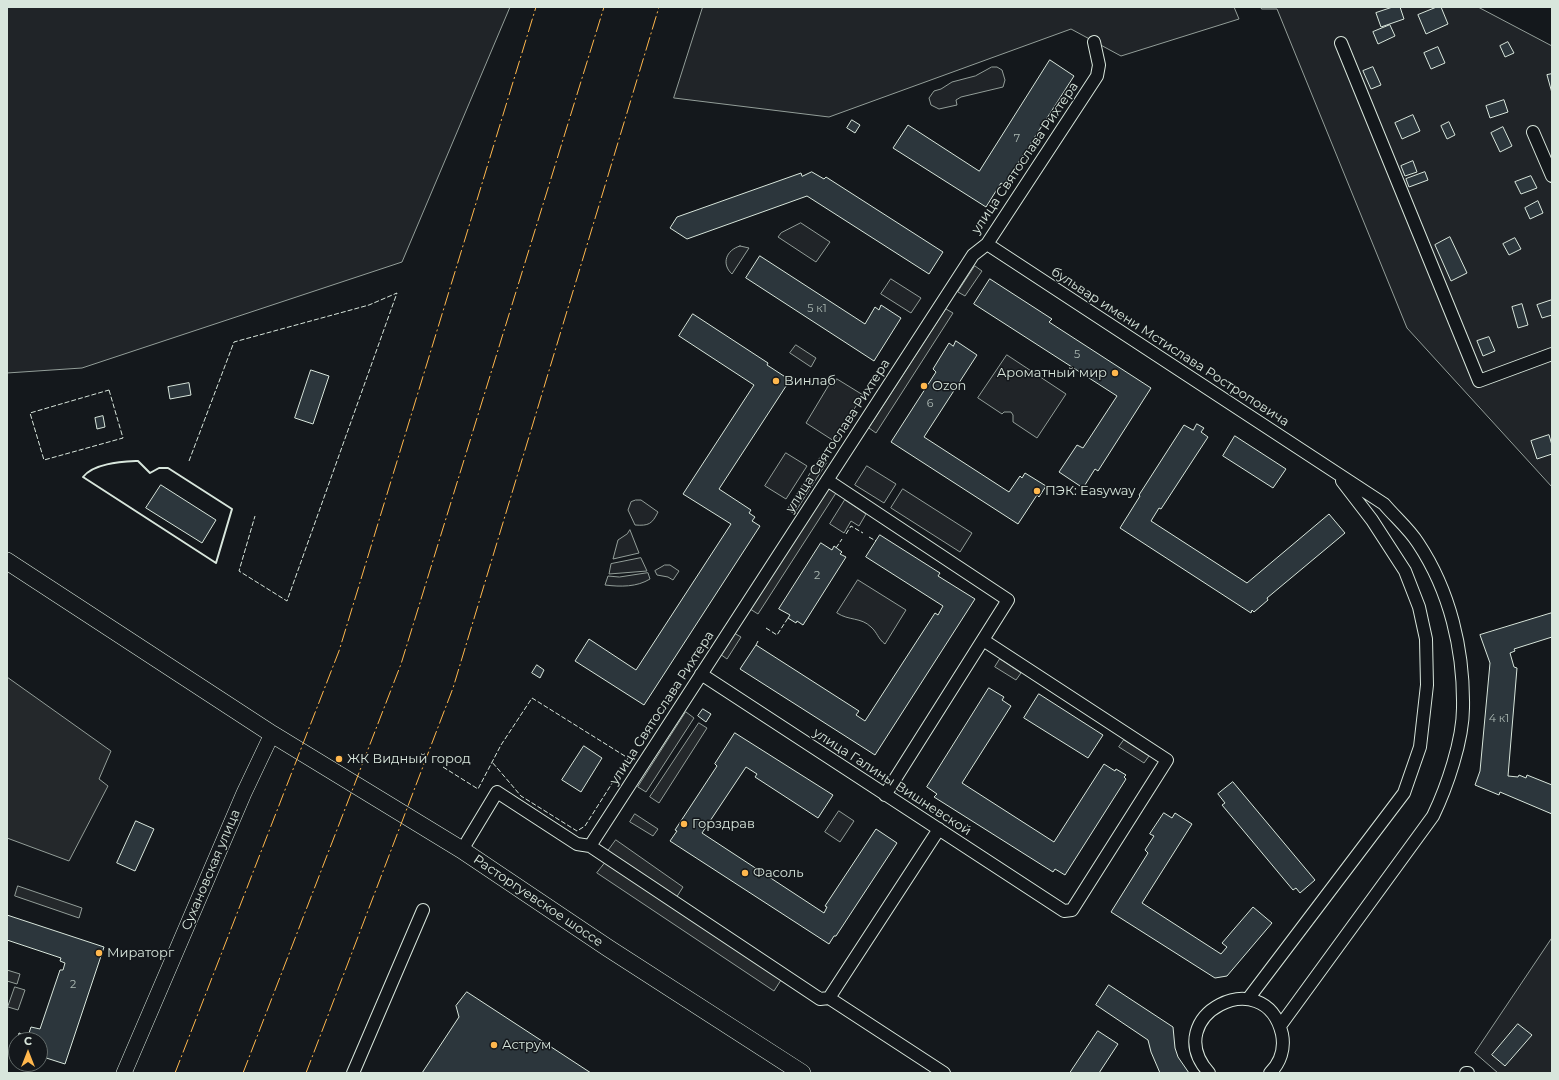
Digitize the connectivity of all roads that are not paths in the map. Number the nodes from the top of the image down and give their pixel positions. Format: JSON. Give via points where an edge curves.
{"nodes":[{"id":1,"x":1094,"y":42,"type":"dead end"},
{"id":2,"x":1341,"y":43,"type":"dead end"},
{"id":3,"x":1533,"y":132,"type":"dead end"},
{"id":4,"x":1552,"y":176,"type":"edge"},
{"id":5,"x":987,"y":244,"type":"junction"},
{"id":6,"x":1552,"y":354,"type":"edge"},
{"id":7,"x":1337,"y":474,"type":"junction"},
{"id":8,"x":827,"y":480,"type":"junction"},
{"id":9,"x":7,"y":561,"type":"edge"},
{"id":10,"x":983,"y":640,"type":"junction"},
{"id":11,"x":701,"y":674,"type":"junction"},
{"id":12,"x":272,"y":734,"type":"junction"},
{"id":13,"x":886,"y":795,"type":"junction"},
{"id":14,"x":939,"y":829,"type":"junction"},
{"id":15,"x":590,"y":846,"type":"junction"},
{"id":16,"x":462,"y":850,"type":"junction"},
{"id":17,"x":423,"y":910,"type":"dead end"},
{"id":18,"x":829,"y":998,"type":"junction"},
{"id":19,"x":1248,"y":999,"type":"junction"},
{"id":20,"x":1280,"y":1026,"type":"junction"},
{"id":21,"x":124,"y":1073,"type":"edge"},
{"id":22,"x":353,"y":1073,"type":"edge"},
{"id":23,"x":802,"y":1073,"type":"edge"},
{"id":24,"x":944,"y":1073,"type":"edge"},
{"id":25,"x":1209,"y":1073,"type":"edge"},
{"id":26,"x":1270,"y":1073,"type":"edge"}],
"edges":[{"from":1,"to":5,"type":"street","name":"улица Святослава Рихтера","via":[[1099,66],[1097,76]]},
{"from":2,"to":6,"type":"street","via":[[1479,381]]},
{"from":3,"to":4,"type":"street"},
{"from":5,"to":7,"type":"street","name":"бульвар имени Мстислава Ростроповича"},
{"from":5,"to":8,"type":"street","name":"улица Святослава Рихтера","via":[[973,255]]},
{"from":7,"to":19,"type":"street","via":[[1372,520],[1405,571],[1419,607],[1426,639],[1427,684],[1420,747],[1404,793]]},
{"from":7,"to":20,"type":"street","name":"бульвар имени Мстислава Ростроповича","via":[[1384,504],[1417,542],[1437,576],[1453,620],[1460,662],[1463,709],[1456,752],[1443,796],[1433,816]]},
{"from":8,"to":10,"type":"street","via":[[1008,600]]},
{"from":8,"to":11,"type":"street","name":"улица Святослава Рихтера"},
{"from":9,"to":12,"type":"main road","name":"Расторгуевское шоссе"},
{"from":10,"to":13,"type":"street"},
{"from":10,"to":14,"type":"street","name":"улица Галины Вишневской","via":[[1167,760],[1069,911],[1064,911]]},
{"from":11,"to":13,"type":"street","name":"улица Галины Вишневской"},
{"from":11,"to":15,"type":"street","name":"улица Святослава Рихтера"},
{"from":12,"to":16,"type":"main road","name":"Расторгуевское шоссе"},
{"from":12,"to":21,"type":"street","name":"Сухановская улица","via":[[241,800]]},
{"from":13,"to":14,"type":"street","name":"улица Галины Вишневской"},
{"from":14,"to":18,"type":"street"},
{"from":15,"to":16,"type":"street","via":[[577,844],[497,792]]},
{"from":15,"to":18,"type":"street","via":[[820,999]]},
{"from":16,"to":23,"type":"main road","name":"Расторгуевское шоссе"},
{"from":17,"to":22,"type":"street"},
{"from":18,"to":24,"type":"street"},
{"from":19,"to":20,"type":"street","via":[[1262,1005]]},
{"from":19,"to":25,"type":"street","via":[[1220,1003],[1208,1012],[1200,1024],[1196,1038],[1197,1052]]},
{"from":20,"to":26,"type":"street","via":[[1282,1054]]}]}
